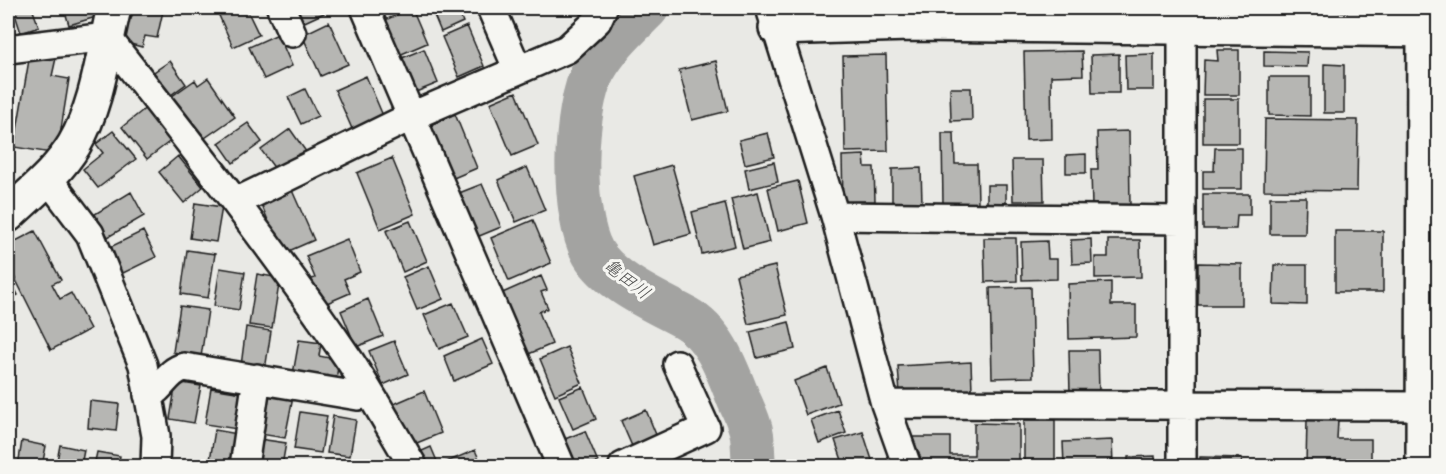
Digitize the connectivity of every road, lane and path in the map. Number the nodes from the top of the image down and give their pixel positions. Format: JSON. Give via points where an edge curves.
{"nodes":[{"id":1,"x":281,"y":8,"type":"edge"},
{"id":2,"x":365,"y":8,"type":"edge"},
{"id":3,"x":491,"y":8,"type":"edge"},
{"id":4,"x":603,"y":8,"type":"edge"},
{"id":5,"x":911,"y":16,"type":"edge"},
{"id":6,"x":773,"y":18,"type":"edge"},
{"id":7,"x":1182,"y":18,"type":"edge"},
{"id":8,"x":111,"y":22,"type":"edge"},
{"id":9,"x":1427,"y":23,"type":"edge"},
{"id":10,"x":292,"y":33,"type":"dead end"},
{"id":11,"x":8,"y":50,"type":"edge"},
{"id":12,"x":518,"y":70,"type":"junction"},
{"id":13,"x":412,"y":116,"type":"junction"},
{"id":14,"x":47,"y":177,"type":"junction"},
{"id":15,"x":236,"y":201,"type":"junction"},
{"id":16,"x":8,"y":215,"type":"edge"},
{"id":17,"x":835,"y":216,"type":"junction"},
{"id":18,"x":1182,"y":220,"type":"junction"},
{"id":19,"x":1429,"y":294,"type":"edge"},
{"id":20,"x":677,"y":364,"type":"dead end"},
{"id":21,"x":257,"y":378,"type":"junction"},
{"id":22,"x":369,"y":394,"type":"junction"},
{"id":23,"x":148,"y":395,"type":"junction"},
{"id":24,"x":885,"y":404,"type":"junction"},
{"id":25,"x":1182,"y":405,"type":"junction"},
{"id":26,"x":1419,"y":406,"type":"junction"},
{"id":27,"x":155,"y":466,"type":"edge"},
{"id":28,"x":244,"y":466,"type":"edge"},
{"id":29,"x":412,"y":466,"type":"edge"},
{"id":30,"x":561,"y":466,"type":"edge"},
{"id":31,"x":623,"y":466,"type":"edge"},
{"id":32,"x":907,"y":466,"type":"edge"},
{"id":33,"x":1182,"y":466,"type":"edge"},
{"id":34,"x":1420,"y":466,"type":"edge"}],
"edges":[{"from":1,"to":10,"type":"street"},
{"from":2,"to":13,"type":"street"},
{"from":3,"to":12,"type":"street"},
{"from":4,"to":12,"type":"street","via":[[597,21],[567,49]]},
{"from":5,"to":6,"type":"street"},
{"from":5,"to":7,"type":"street"},
{"from":6,"to":17,"type":"street"},
{"from":7,"to":9,"type":"street"},
{"from":7,"to":18,"type":"street"},
{"from":8,"to":11,"type":"street"},
{"from":8,"to":14,"type":"street","via":[[90,109],[73,146]]},
{"from":8,"to":15,"type":"street"},
{"from":9,"to":19,"type":"street"},
{"from":12,"to":13,"type":"street"},
{"from":13,"to":15,"type":"street"},
{"from":13,"to":30,"type":"street"},
{"from":14,"to":16,"type":"street"},
{"from":14,"to":23,"type":"street","via":[[90,234],[143,365]]},
{"from":15,"to":22,"type":"street"},
{"from":17,"to":18,"type":"street"},
{"from":17,"to":24,"type":"street"},
{"from":18,"to":25,"type":"street"},
{"from":19,"to":26,"type":"street"},
{"from":20,"to":31,"type":"street","via":[[706,428]]},
{"from":21,"to":22,"type":"street","via":[[358,396]]},
{"from":21,"to":23,"type":"street","via":[[184,368],[172,373]]},
{"from":21,"to":28,"type":"street"},
{"from":22,"to":29,"type":"street"},
{"from":23,"to":27,"type":"street","via":[[156,436]]},
{"from":24,"to":25,"type":"street"},
{"from":24,"to":32,"type":"street"},
{"from":25,"to":26,"type":"street"},
{"from":25,"to":33,"type":"street"},
{"from":26,"to":34,"type":"street"}]}
